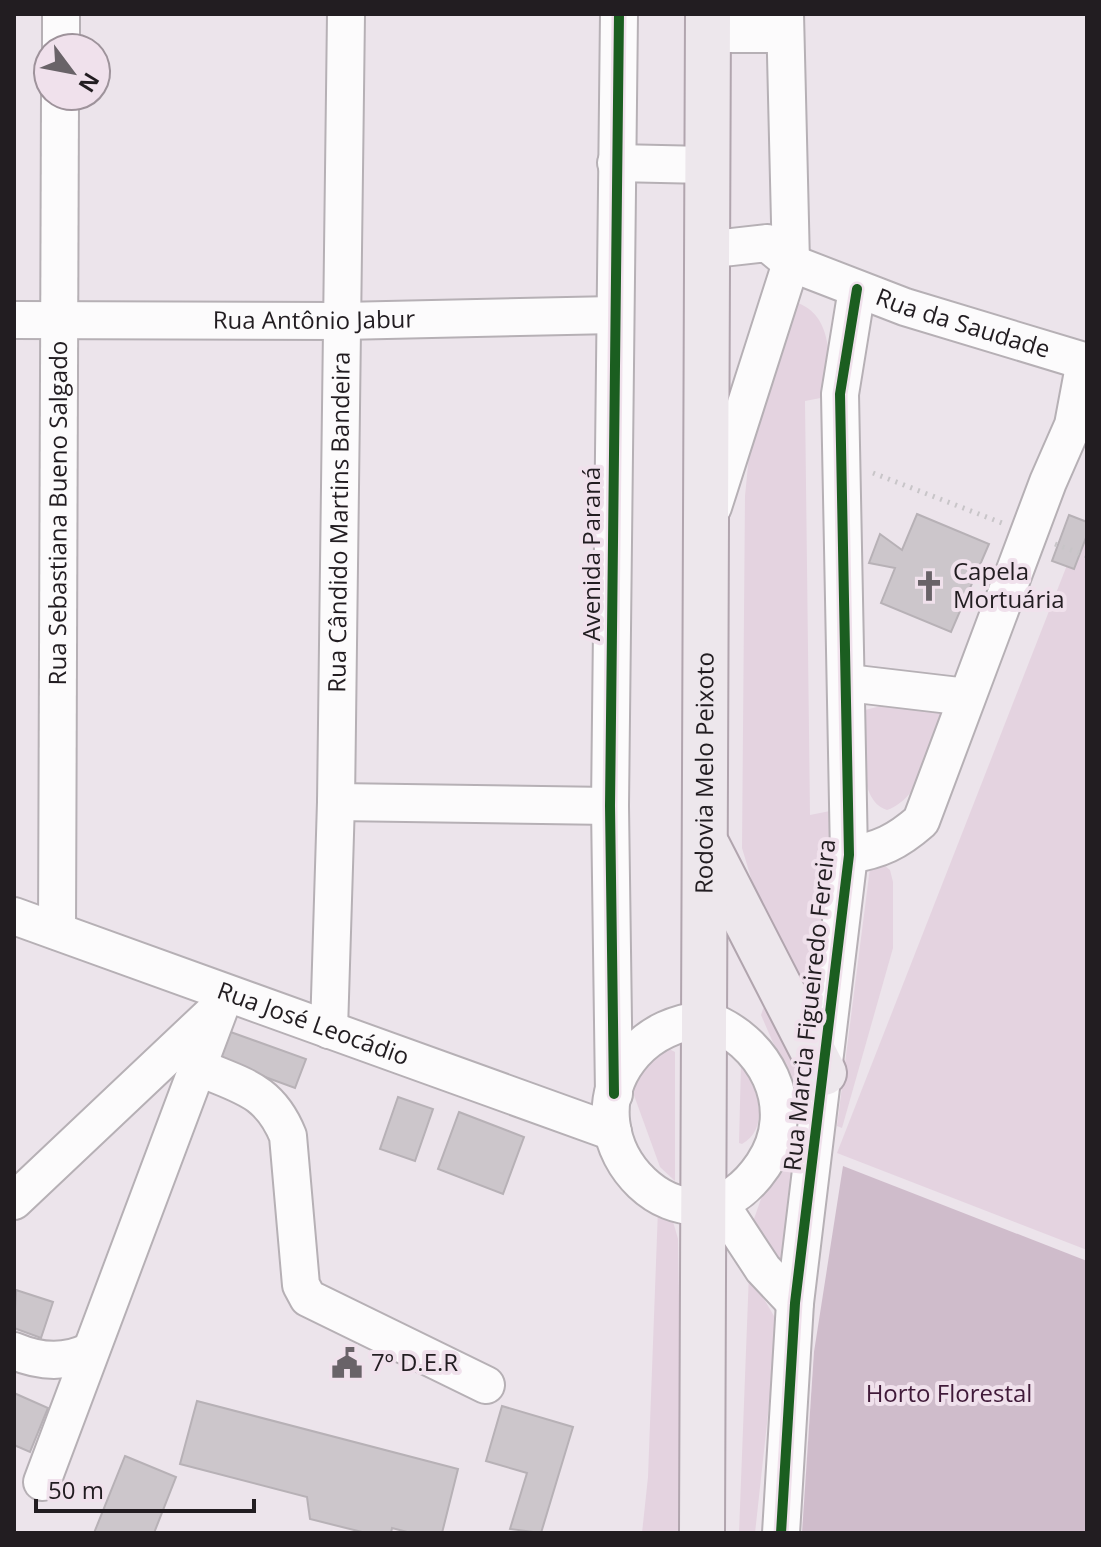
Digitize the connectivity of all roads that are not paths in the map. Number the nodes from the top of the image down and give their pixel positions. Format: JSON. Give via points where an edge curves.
{"nodes":[{"id":1,"x":346,"y":14,"type":"edge"},
{"id":2,"x":619,"y":14,"type":"edge"},
{"id":3,"x":708,"y":24,"type":"edge"},
{"id":4,"x":785,"y":24,"type":"edge"},
{"id":5,"x":60,"y":112,"type":"edge"},
{"id":6,"x":616,"y":163,"type":"junction"},
{"id":7,"x":706,"y":165,"type":"junction"},
{"id":8,"x":705,"y":250,"type":"junction"},
{"id":9,"x":791,"y":263,"type":"junction"},
{"id":10,"x":857,"y":289,"type":"junction"},
{"id":11,"x":614,"y":315,"type":"junction"},
{"id":12,"x":14,"y":320,"type":"edge"},
{"id":13,"x":59,"y":321,"type":"junction"},
{"id":14,"x":342,"y":321,"type":"junction"},
{"id":15,"x":1086,"y":361,"type":"edge"},
{"id":16,"x":707,"y":527,"type":"junction"},
{"id":17,"x":848,"y":683,"type":"junction"},
{"id":18,"x":967,"y":697,"type":"junction"},
{"id":19,"x":336,"y":802,"type":"junction"},
{"id":20,"x":610,"y":806,"type":"junction"},
{"id":21,"x":706,"y":842,"type":"junction"},
{"id":22,"x":849,"y":855,"type":"junction"},
{"id":23,"x":14,"y":916,"type":"edge"},
{"id":24,"x":57,"y":931,"type":"junction"},
{"id":25,"x":704,"y":1019,"type":"junction"},
{"id":26,"x":329,"y":1030,"type":"junction"},
{"id":27,"x":198,"y":1067,"type":"junction"},
{"id":28,"x":824,"y":1073,"type":"junction"},
{"id":29,"x":133,"y":1092,"type":"junction"},
{"id":30,"x":614,"y":1094,"type":"junction"},
{"id":31,"x":185,"y":1103,"type":"junction"},
{"id":32,"x":613,"y":1132,"type":"junction"},
{"id":33,"x":14,"y":1201,"type":"edge"},
{"id":34,"x":710,"y":1205,"type":"junction"},
{"id":35,"x":795,"y":1303,"type":"junction"},
{"id":36,"x":14,"y":1351,"type":"edge"},
{"id":37,"x":90,"y":1351,"type":"junction"},
{"id":38,"x":486,"y":1385,"type":"dead end"},
{"id":39,"x":42,"y":1482,"type":"dead end"},
{"id":40,"x":702,"y":1533,"type":"edge"},
{"id":41,"x":781,"y":1533,"type":"edge"}],
"edges":[{"from":1,"to":14,"type":"street","name":"Rua Cândido Martins Bandeira"},
{"from":2,"to":6,"type":"street","name":"Avenida Paraná"},
{"from":3,"to":4,"type":"street"},
{"from":3,"to":7,"type":"main road","name":"Rodovia Melo Peixoto"},
{"from":4,"to":9,"type":"street"},
{"from":5,"to":13,"type":"street","name":"Rua Sebastiana Bueno Salgado"},
{"from":6,"to":7,"type":"street"},
{"from":6,"to":11,"type":"street","name":"Avenida Paraná"},
{"from":7,"to":8,"type":"main road","name":"Rodovia Melo Peixoto"},
{"from":8,"to":9,"type":"street","name":"Rua da Saudade","via":[[767,243]]},
{"from":8,"to":16,"type":"main road","name":"Rodovia Melo Peixoto"},
{"from":9,"to":10,"type":"street","name":"Rua da Saudade"},
{"from":9,"to":16,"type":"street"},
{"from":10,"to":15,"type":"street","name":"Rua da Saudade"},
{"from":10,"to":17,"type":"street","name":"Rua Marcia Figueiredo Fereira","via":[[840,394]]},
{"from":11,"to":14,"type":"street","name":"Rua Antônio Jabur"},
{"from":11,"to":20,"type":"street","name":"Avenida Paraná"},
{"from":12,"to":13,"type":"street","name":"Rua Antônio Jabur"},
{"from":13,"to":14,"type":"street","name":"Rua Antônio Jabur"},
{"from":13,"to":24,"type":"street","name":"Rua Sebastiana Bueno Salgado"},
{"from":14,"to":19,"type":"street","name":"Rua Cândido Martins Bandeira"},
{"from":15,"to":18,"type":"street","via":[[1073,425]]},
{"from":16,"to":21,"type":"main road","name":"Rodovia Melo Peixoto"},
{"from":17,"to":18,"type":"street"},
{"from":17,"to":22,"type":"street","name":"Rua Marcia Figueiredo Fereira"},
{"from":18,"to":22,"type":"street","via":[[921,821],[881,850]]},
{"from":19,"to":20,"type":"street"},
{"from":19,"to":26,"type":"street","name":"Rua Cândido Martins Bandeira"},
{"from":20,"to":30,"type":"street","name":"Avenida Paraná"},
{"from":21,"to":25,"type":"main road","name":"Rodovia Melo Peixoto"},
{"from":21,"to":28,"type":"main road"},
{"from":22,"to":28,"type":"street","name":"Rua Marcia Figueiredo Fereira"},
{"from":23,"to":24,"type":"street","name":"Rua José Leocádio"},
{"from":24,"to":26,"type":"street","name":"Rua José Leocádio"},
{"from":25,"to":30,"type":"street","via":[[679,1023],[646,1041],[622,1070]]},
{"from":25,"to":34,"type":"main road","name":"Rodovia Melo Peixoto"},
{"from":25,"to":34,"type":"street","via":[[733,1032],[757,1053],[773,1081],[779,1113],[774,1145],[762,1166],[747,1185]]},
{"from":26,"to":32,"type":"street","name":"Rua José Leocádio"},
{"from":27,"to":29,"type":"street","via":[[221,1005]]},
{"from":27,"to":31,"type":"street"},
{"from":27,"to":38,"type":"street","via":[[265,1097],[281,1117],[288,1136],[301,1285],[308,1298]]},
{"from":28,"to":35,"type":"street","name":"Rua Marcia Figueiredo Fereira"},
{"from":29,"to":31,"type":"street"},
{"from":29,"to":33,"type":"street"},
{"from":30,"to":32,"type":"street","name":"Avenida Paraná"},
{"from":31,"to":37,"type":"street"},
{"from":32,"to":34,"type":"street","via":[[628,1169],[642,1184],[670,1202]]},
{"from":34,"to":35,"type":"street"},
{"from":34,"to":40,"type":"main road","name":"Rodovia Melo Peixoto"},
{"from":35,"to":41,"type":"street","name":"Rua Marcia Figueiredo Fereira"},
{"from":36,"to":37,"type":"street","via":[[54,1360]]},
{"from":37,"to":39,"type":"street"}]}
